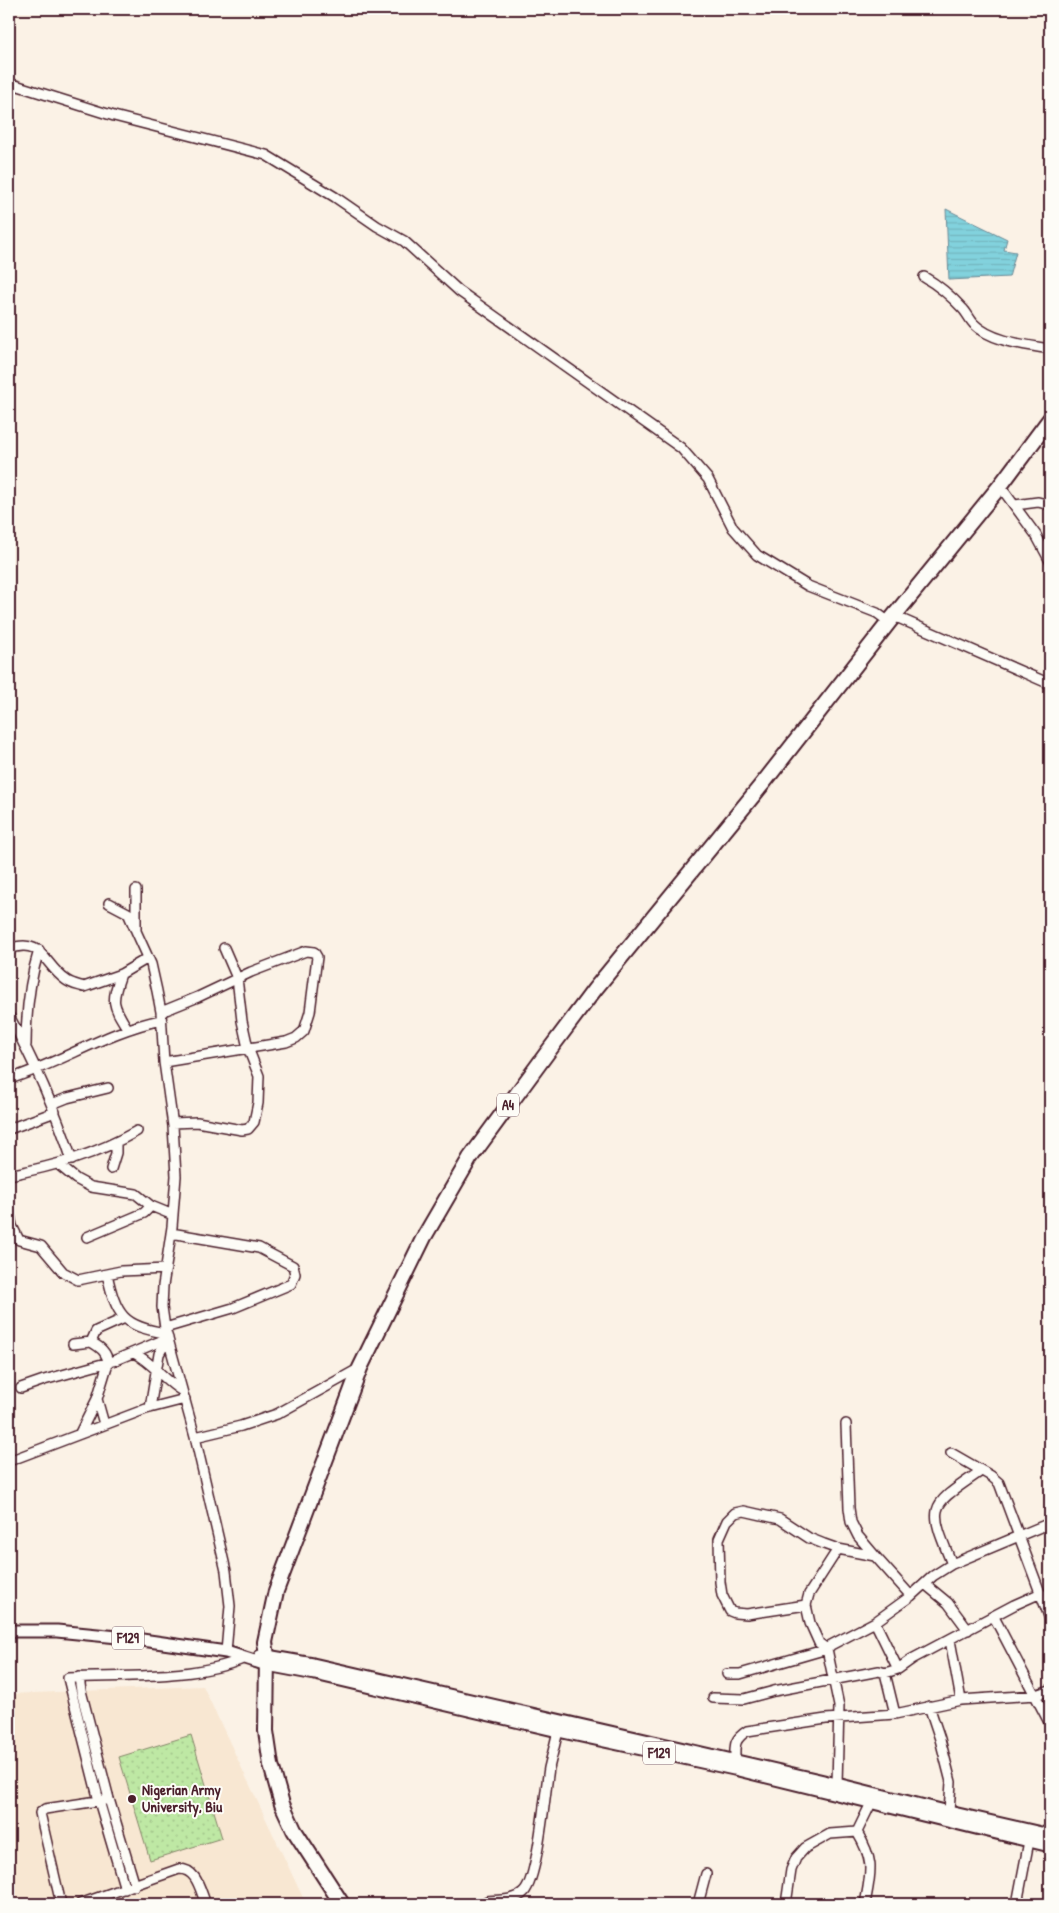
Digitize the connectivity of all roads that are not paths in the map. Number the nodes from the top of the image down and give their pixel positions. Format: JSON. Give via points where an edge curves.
{"nodes":[{"id":1,"x":9,"y":83,"type":"edge"},
{"id":2,"x":924,"y":277,"type":"dead end"},
{"id":3,"x":1050,"y":349,"type":"edge"},
{"id":4,"x":1050,"y":419,"type":"edge"},
{"id":5,"x":1000,"y":486,"type":"junction"},
{"id":6,"x":1015,"y":505,"type":"junction"},
{"id":7,"x":1050,"y":505,"type":"edge"},
{"id":8,"x":1050,"y":561,"type":"edge"},
{"id":9,"x":892,"y":619,"type":"junction"},
{"id":10,"x":1050,"y":684,"type":"edge"},
{"id":11,"x":136,"y":890,"type":"dead end"},
{"id":12,"x":108,"y":903,"type":"dead end"},
{"id":13,"x":136,"y":931,"type":"junction"},
{"id":14,"x":224,"y":948,"type":"dead end"},
{"id":15,"x":9,"y":949,"type":"edge"},
{"id":16,"x":39,"y":950,"type":"junction"},
{"id":17,"x":148,"y":958,"type":"junction"},
{"id":18,"x":121,"y":974,"type":"junction"},
{"id":19,"x":237,"y":978,"type":"junction"},
{"id":20,"x":9,"y":1016,"type":"edge"},
{"id":21,"x":161,"y":1016,"type":"junction"},
{"id":22,"x":127,"y":1028,"type":"junction"},
{"id":23,"x":13,"y":1031,"type":"edge"},
{"id":24,"x":26,"y":1046,"type":"junction"},
{"id":25,"x":248,"y":1048,"type":"junction"},
{"id":26,"x":164,"y":1062,"type":"junction"},
{"id":27,"x":37,"y":1070,"type":"junction"},
{"id":28,"x":9,"y":1079,"type":"edge"},
{"id":29,"x":108,"y":1088,"type":"dead end"},
{"id":30,"x":54,"y":1108,"type":"junction"},
{"id":31,"x":173,"y":1123,"type":"junction"},
{"id":32,"x":9,"y":1129,"type":"edge"},
{"id":33,"x":137,"y":1131,"type":"dead end"},
{"id":34,"x":116,"y":1143,"type":"junction"},
{"id":35,"x":72,"y":1160,"type":"junction"},
{"id":36,"x":59,"y":1165,"type":"junction"},
{"id":37,"x":111,"y":1168,"type":"dead end"},
{"id":38,"x":9,"y":1175,"type":"edge"},
{"id":39,"x":150,"y":1206,"type":"junction"},
{"id":40,"x":9,"y":1211,"type":"edge"},
{"id":41,"x":173,"y":1215,"type":"junction"},
{"id":42,"x":171,"y":1233,"type":"junction"},
{"id":43,"x":87,"y":1237,"type":"dead end"},
{"id":44,"x":166,"y":1269,"type":"junction"},
{"id":45,"x":107,"y":1274,"type":"junction"},
{"id":46,"x":125,"y":1318,"type":"junction"},
{"id":47,"x":166,"y":1333,"type":"junction"},
{"id":48,"x":91,"y":1342,"type":"junction"},
{"id":49,"x":73,"y":1344,"type":"dead end"},
{"id":50,"x":134,"y":1353,"type":"junction"},
{"id":51,"x":108,"y":1363,"type":"junction"},
{"id":52,"x":360,"y":1368,"type":"junction"},
{"id":53,"x":156,"y":1369,"type":"junction"},
{"id":54,"x":21,"y":1388,"type":"dead end"},
{"id":55,"x":184,"y":1395,"type":"junction"},
{"id":56,"x":97,"y":1399,"type":"junction"},
{"id":57,"x":150,"y":1408,"type":"junction"},
{"id":58,"x":104,"y":1424,"type":"junction"},
{"id":59,"x":846,"y":1424,"type":"dead end"},
{"id":60,"x":80,"y":1433,"type":"junction"},
{"id":61,"x":195,"y":1437,"type":"junction"},
{"id":62,"x":951,"y":1453,"type":"dead end"},
{"id":63,"x":9,"y":1461,"type":"edge"},
{"id":64,"x":981,"y":1471,"type":"junction"},
{"id":65,"x":1050,"y":1523,"type":"edge"},
{"id":66,"x":1018,"y":1536,"type":"junction"},
{"id":67,"x":838,"y":1549,"type":"junction"},
{"id":68,"x":875,"y":1556,"type":"junction"},
{"id":69,"x":952,"y":1564,"type":"junction"},
{"id":70,"x":925,"y":1584,"type":"junction"},
{"id":71,"x":1041,"y":1593,"type":"junction"},
{"id":72,"x":910,"y":1596,"type":"junction"},
{"id":73,"x":806,"y":1605,"type":"junction"},
{"id":74,"x":994,"y":1617,"type":"junction"},
{"id":75,"x":1050,"y":1619,"type":"edge"},
{"id":76,"x":875,"y":1622,"type":"junction"},
{"id":77,"x":968,"y":1630,"type":"junction"},
{"id":78,"x":9,"y":1631,"type":"edge"},
{"id":79,"x":950,"y":1640,"type":"junction"},
{"id":80,"x":827,"y":1649,"type":"junction"},
{"id":81,"x":226,"y":1652,"type":"junction"},
{"id":82,"x":245,"y":1658,"type":"junction"},
{"id":83,"x":267,"y":1661,"type":"junction"},
{"id":84,"x":898,"y":1669,"type":"junction"},
{"id":85,"x":885,"y":1673,"type":"junction"},
{"id":86,"x":727,"y":1674,"type":"dead end"},
{"id":87,"x":80,"y":1677,"type":"junction"},
{"id":88,"x":834,"y":1680,"type":"junction"},
{"id":89,"x":1050,"y":1690,"type":"edge"},
{"id":90,"x":1036,"y":1695,"type":"junction"},
{"id":91,"x":712,"y":1698,"type":"dead end"},
{"id":92,"x":961,"y":1700,"type":"junction"},
{"id":93,"x":929,"y":1706,"type":"junction"},
{"id":94,"x":895,"y":1714,"type":"junction"},
{"id":95,"x":839,"y":1719,"type":"junction"},
{"id":96,"x":1050,"y":1724,"type":"edge"},
{"id":97,"x":558,"y":1731,"type":"junction"},
{"id":98,"x":735,"y":1761,"type":"junction"},
{"id":99,"x":837,"y":1784,"type":"junction"},
{"id":100,"x":873,"y":1798,"type":"junction"},
{"id":101,"x":109,"y":1799,"type":"junction"},
{"id":102,"x":99,"y":1801,"type":"junction"},
{"id":103,"x":949,"y":1812,"type":"junction"},
{"id":104,"x":857,"y":1832,"type":"junction"},
{"id":105,"x":1050,"y":1835,"type":"edge"},
{"id":106,"x":1029,"y":1841,"type":"junction"},
{"id":107,"x":1050,"y":1846,"type":"edge"},
{"id":108,"x":706,"y":1874,"type":"dead end"},
{"id":109,"x":130,"y":1888,"type":"junction"},
{"id":110,"x":487,"y":1901,"type":"dead end"},
{"id":111,"x":61,"y":1904,"type":"edge"},
{"id":112,"x":80,"y":1904,"type":"edge"},
{"id":113,"x":206,"y":1904,"type":"edge"},
{"id":114,"x":342,"y":1904,"type":"edge"},
{"id":115,"x":698,"y":1904,"type":"edge"},
{"id":116,"x":786,"y":1904,"type":"edge"},
{"id":117,"x":865,"y":1904,"type":"edge"},
{"id":118,"x":1017,"y":1904,"type":"edge"}],
"edges":[{"from":1,"to":9,"type":"street","via":[[114,116],[266,155],[335,196],[404,241],[459,291],[681,448],[708,479],[733,528],[757,555],[808,586]]},
{"from":2,"to":3,"type":"street","via":[[936,284],[985,332],[1022,345]]},
{"from":4,"to":5,"type":"highway","number":"A4"},
{"from":5,"to":6,"type":"street"},
{"from":5,"to":9,"type":"highway","number":"A4"},
{"from":6,"to":7,"type":"street","via":[[1038,502]]},
{"from":6,"to":8,"type":"street"},
{"from":9,"to":10,"type":"street"},
{"from":9,"to":52,"type":"highway","number":"A4","via":[[595,989],[470,1158],[424,1236]]},
{"from":11,"to":13,"type":"street"},
{"from":12,"to":13,"type":"street","via":[[128,913]]},
{"from":13,"to":17,"type":"street"},
{"from":14,"to":19,"type":"street"},
{"from":15,"to":16,"type":"street","via":[[30,946]]},
{"from":16,"to":18,"type":"street","via":[[65,979],[84,987]]},
{"from":16,"to":24,"type":"street","via":[[26,1007]]},
{"from":17,"to":18,"type":"street"},
{"from":17,"to":21,"type":"street"},
{"from":18,"to":22,"type":"street","via":[[113,1000]]},
{"from":19,"to":21,"type":"street"},
{"from":19,"to":25,"type":"street"},
{"from":19,"to":25,"type":"street","via":[[306,951],[317,956],[310,1012],[304,1031],[286,1042]]},
{"from":20,"to":23,"type":"street"},
{"from":21,"to":22,"type":"street"},
{"from":21,"to":26,"type":"street"},
{"from":22,"to":27,"type":"street"},
{"from":23,"to":24,"type":"street"},
{"from":24,"to":27,"type":"street"},
{"from":25,"to":26,"type":"street"},
{"from":25,"to":31,"type":"street","via":[[259,1076],[254,1122],[242,1130],[197,1122]]},
{"from":26,"to":31,"type":"street"},
{"from":27,"to":28,"type":"street"},
{"from":27,"to":30,"type":"street"},
{"from":29,"to":30,"type":"street","via":[[67,1098]]},
{"from":30,"to":32,"type":"street"},
{"from":30,"to":35,"type":"street"},
{"from":31,"to":41,"type":"street","via":[[176,1176]]},
{"from":33,"to":34,"type":"street"},
{"from":34,"to":35,"type":"street"},
{"from":34,"to":37,"type":"street"},
{"from":35,"to":36,"type":"street"},
{"from":36,"to":38,"type":"street"},
{"from":36,"to":39,"type":"street","via":[[91,1187],[136,1194]]},
{"from":39,"to":41,"type":"street"},
{"from":39,"to":43,"type":"street","via":[[144,1213]]},
{"from":40,"to":45,"type":"street","via":[[19,1240],[41,1246],[63,1272],[78,1280]]},
{"from":41,"to":42,"type":"street"},
{"from":42,"to":44,"type":"street"},
{"from":42,"to":47,"type":"street","via":[[259,1248],[293,1266],[295,1274],[291,1284]]},
{"from":44,"to":45,"type":"street"},
{"from":44,"to":47,"type":"street","via":[[162,1307]]},
{"from":45,"to":46,"type":"street","via":[[112,1295]]},
{"from":46,"to":47,"type":"street","via":[[133,1325]]},
{"from":46,"to":48,"type":"street","via":[[96,1331]]},
{"from":47,"to":50,"type":"street"},
{"from":47,"to":53,"type":"street"},
{"from":47,"to":55,"type":"street"},
{"from":48,"to":49,"type":"street"},
{"from":48,"to":51,"type":"street","via":[[104,1351]]},
{"from":50,"to":51,"type":"street"},
{"from":50,"to":53,"type":"street"},
{"from":51,"to":54,"type":"street"},
{"from":51,"to":56,"type":"street"},
{"from":52,"to":61,"type":"street","via":[[277,1414]]},
{"from":52,"to":83,"type":"highway","number":"A4","via":[[276,1591],[265,1642]]},
{"from":53,"to":55,"type":"street"},
{"from":53,"to":57,"type":"street"},
{"from":55,"to":57,"type":"street"},
{"from":55,"to":61,"type":"street"},
{"from":56,"to":58,"type":"street"},
{"from":56,"to":60,"type":"street"},
{"from":57,"to":58,"type":"street"},
{"from":58,"to":60,"type":"street"},
{"from":59,"to":68,"type":"street","via":[[852,1522],[858,1536]]},
{"from":60,"to":63,"type":"street"},
{"from":61,"to":81,"type":"street","via":[[226,1571],[230,1606]]},
{"from":62,"to":64,"type":"street"},
{"from":64,"to":66,"type":"street","via":[[999,1483]]},
{"from":64,"to":69,"type":"street","via":[[944,1496],[938,1504],[936,1523]]},
{"from":65,"to":66,"type":"street"},
{"from":66,"to":69,"type":"street"},
{"from":66,"to":71,"type":"street"},
{"from":67,"to":68,"type":"street"},
{"from":67,"to":73,"type":"street","via":[[809,1594]]},
{"from":67,"to":73,"type":"street","via":[[809,1538],[780,1519],[741,1511],[727,1521],[719,1539],[720,1573],[722,1595],[730,1611],[747,1614]]},
{"from":68,"to":72,"type":"street"},
{"from":69,"to":70,"type":"street"},
{"from":70,"to":72,"type":"street"},
{"from":70,"to":77,"type":"street","via":[[948,1603]]},
{"from":71,"to":74,"type":"street"},
{"from":71,"to":75,"type":"street"},
{"from":72,"to":76,"type":"street"},
{"from":73,"to":80,"type":"street","via":[[810,1623],[820,1643]]},
{"from":74,"to":77,"type":"street"},
{"from":74,"to":90,"type":"street"},
{"from":76,"to":80,"type":"street"},
{"from":76,"to":84,"type":"street"},
{"from":77,"to":79,"type":"street"},
{"from":78,"to":81,"type":"main road","number":"F129","via":[[57,1631]]},
{"from":79,"to":84,"type":"street"},
{"from":79,"to":92,"type":"street"},
{"from":80,"to":86,"type":"street","via":[[740,1674]]},
{"from":80,"to":88,"type":"street"},
{"from":81,"to":82,"type":"main road","number":"F129"},
{"from":82,"to":83,"type":"main road","number":"F129"},
{"from":82,"to":87,"type":"street","via":[[182,1673]]},
{"from":83,"to":97,"type":"main road","number":"F129"},
{"from":83,"to":98,"type":"main road","number":"F129","via":[[313,1664]]},
{"from":83,"to":114,"type":"highway","number":"A4","via":[[266,1731],[282,1804],[294,1830]]},
{"from":84,"to":85,"type":"street"},
{"from":85,"to":88,"type":"street","via":[[879,1671]]},
{"from":85,"to":94,"type":"street"},
{"from":87,"to":101,"type":"street","via":[[80,1691]]},
{"from":87,"to":102,"type":"street","via":[[68,1678]]},
{"from":88,"to":91,"type":"street","via":[[744,1699]]},
{"from":88,"to":95,"type":"street"},
{"from":89,"to":90,"type":"street"},
{"from":90,"to":92,"type":"street"},
{"from":90,"to":96,"type":"street"},
{"from":92,"to":93,"type":"street"},
{"from":93,"to":94,"type":"street"},
{"from":93,"to":103,"type":"street","via":[[951,1782]]},
{"from":94,"to":95,"type":"street"},
{"from":95,"to":98,"type":"street","via":[[747,1731],[735,1742]]},
{"from":95,"to":99,"type":"street"},
{"from":97,"to":100,"type":"main road","number":"F129"},
{"from":97,"to":110,"type":"street","via":[[529,1884],[525,1892],[516,1898]]},
{"from":98,"to":99,"type":"main road","number":"F129"},
{"from":99,"to":100,"type":"main road","number":"F129"},
{"from":100,"to":103,"type":"main road","number":"F129"},
{"from":100,"to":104,"type":"street"},
{"from":100,"to":106,"type":"main road","number":"F129"},
{"from":101,"to":102,"type":"street"},
{"from":101,"to":109,"type":"street"},
{"from":102,"to":109,"type":"street"},
{"from":102,"to":111,"type":"street","via":[[44,1809],[40,1813]]},
{"from":103,"to":105,"type":"main road","number":"F129"},
{"from":104,"to":116,"type":"street","via":[[830,1834],[805,1848],[791,1870]]},
{"from":104,"to":117,"type":"street","via":[[870,1857],[871,1872]]},
{"from":106,"to":107,"type":"main road","number":"F129"},
{"from":106,"to":118,"type":"street"},
{"from":108,"to":115,"type":"street"},
{"from":109,"to":112,"type":"street"},
{"from":109,"to":113,"type":"street","via":[[179,1869],[187,1869],[193,1874]]}]}
